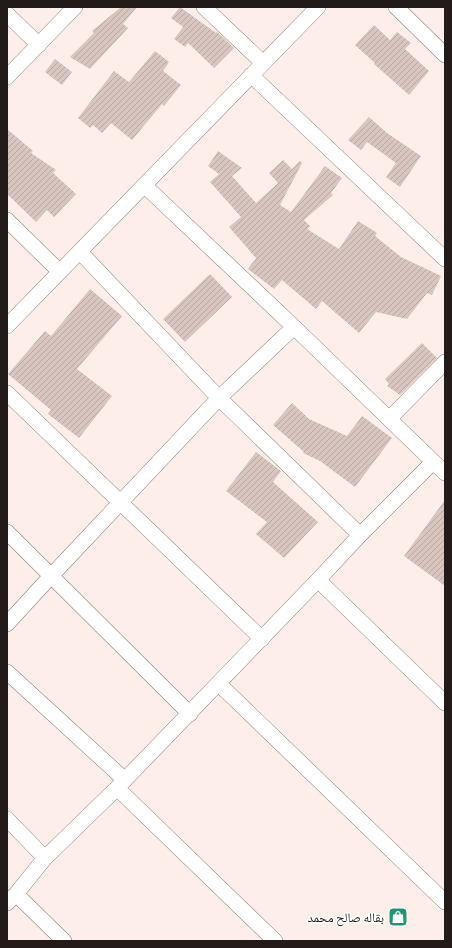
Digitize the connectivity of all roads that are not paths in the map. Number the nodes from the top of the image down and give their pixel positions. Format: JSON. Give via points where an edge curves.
{"nodes":[{"id":1,"x":75,"y":7,"type":"edge"},
{"id":2,"x":204,"y":7,"type":"edge"},
{"id":3,"x":318,"y":7,"type":"edge"},
{"id":4,"x":396,"y":7,"type":"edge"},
{"id":5,"x":7,"y":14,"type":"edge"},
{"id":6,"x":39,"y":44,"type":"junction"},
{"id":7,"x":445,"y":55,"type":"edge"},
{"id":8,"x":263,"y":63,"type":"junction"},
{"id":9,"x":251,"y":75,"type":"junction"},
{"id":10,"x":7,"y":77,"type":"edge"},
{"id":11,"x":144,"y":185,"type":"junction"},
{"id":12,"x":7,"y":220,"type":"edge"},
{"id":13,"x":80,"y":252,"type":"junction"},
{"id":14,"x":445,"y":259,"type":"edge"},
{"id":15,"x":60,"y":272,"type":"junction"},
{"id":16,"x":7,"y":326,"type":"edge"},
{"id":17,"x":294,"y":327,"type":"junction"},
{"id":18,"x":445,"y":362,"type":"edge"},
{"id":19,"x":7,"y":393,"type":"edge"},
{"id":20,"x":219,"y":398,"type":"junction"},
{"id":21,"x":389,"y":419,"type":"junction"},
{"id":22,"x":433,"y":462,"type":"junction"},
{"id":23,"x":445,"y":473,"type":"edge"},
{"id":24,"x":120,"y":502,"type":"junction"},
{"id":25,"x":7,"y":532,"type":"edge"},
{"id":26,"x":360,"y":535,"type":"junction"},
{"id":27,"x":51,"y":576,"type":"junction"},
{"id":28,"x":318,"y":580,"type":"junction"},
{"id":29,"x":7,"y":624,"type":"edge"},
{"id":30,"x":262,"y":639,"type":"junction"},
{"id":31,"x":7,"y":672,"type":"edge"},
{"id":32,"x":219,"y":684,"type":"junction"},
{"id":33,"x":445,"y":703,"type":"edge"},
{"id":34,"x":190,"y":714,"type":"junction"},
{"id":35,"x":121,"y":784,"type":"junction"},
{"id":36,"x":7,"y":819,"type":"edge"},
{"id":37,"x":45,"y":858,"type":"junction"},
{"id":38,"x":11,"y":898,"type":"edge"},
{"id":39,"x":445,"y":902,"type":"edge"},
{"id":40,"x":64,"y":941,"type":"edge"},
{"id":41,"x":275,"y":941,"type":"edge"}],
"edges":[{"from":1,"to":6,"type":"street"},
{"from":2,"to":8,"type":"street"},
{"from":3,"to":8,"type":"street"},
{"from":4,"to":7,"type":"street"},
{"from":5,"to":6,"type":"street"},
{"from":6,"to":10,"type":"street"},
{"from":8,"to":9,"type":"street"},
{"from":9,"to":11,"type":"street"},
{"from":9,"to":14,"type":"street"},
{"from":11,"to":13,"type":"street"},
{"from":11,"to":17,"type":"street"},
{"from":12,"to":15,"type":"street"},
{"from":13,"to":15,"type":"street"},
{"from":13,"to":20,"type":"street"},
{"from":15,"to":16,"type":"street"},
{"from":17,"to":20,"type":"street"},
{"from":17,"to":21,"type":"street"},
{"from":18,"to":21,"type":"street"},
{"from":19,"to":24,"type":"street"},
{"from":20,"to":24,"type":"street"},
{"from":20,"to":26,"type":"street"},
{"from":21,"to":22,"type":"street"},
{"from":22,"to":23,"type":"street"},
{"from":22,"to":26,"type":"street"},
{"from":24,"to":27,"type":"street"},
{"from":24,"to":30,"type":"street"},
{"from":25,"to":27,"type":"street"},
{"from":26,"to":28,"type":"street"},
{"from":27,"to":29,"type":"street"},
{"from":27,"to":34,"type":"street"},
{"from":28,"to":30,"type":"street"},
{"from":28,"to":33,"type":"street"},
{"from":30,"to":32,"type":"street"},
{"from":31,"to":35,"type":"street"},
{"from":32,"to":34,"type":"street"},
{"from":32,"to":39,"type":"street"},
{"from":34,"to":35,"type":"street"},
{"from":35,"to":37,"type":"street"},
{"from":35,"to":41,"type":"street"},
{"from":36,"to":37,"type":"street"},
{"from":37,"to":38,"type":"street"},
{"from":38,"to":40,"type":"street"}]}
